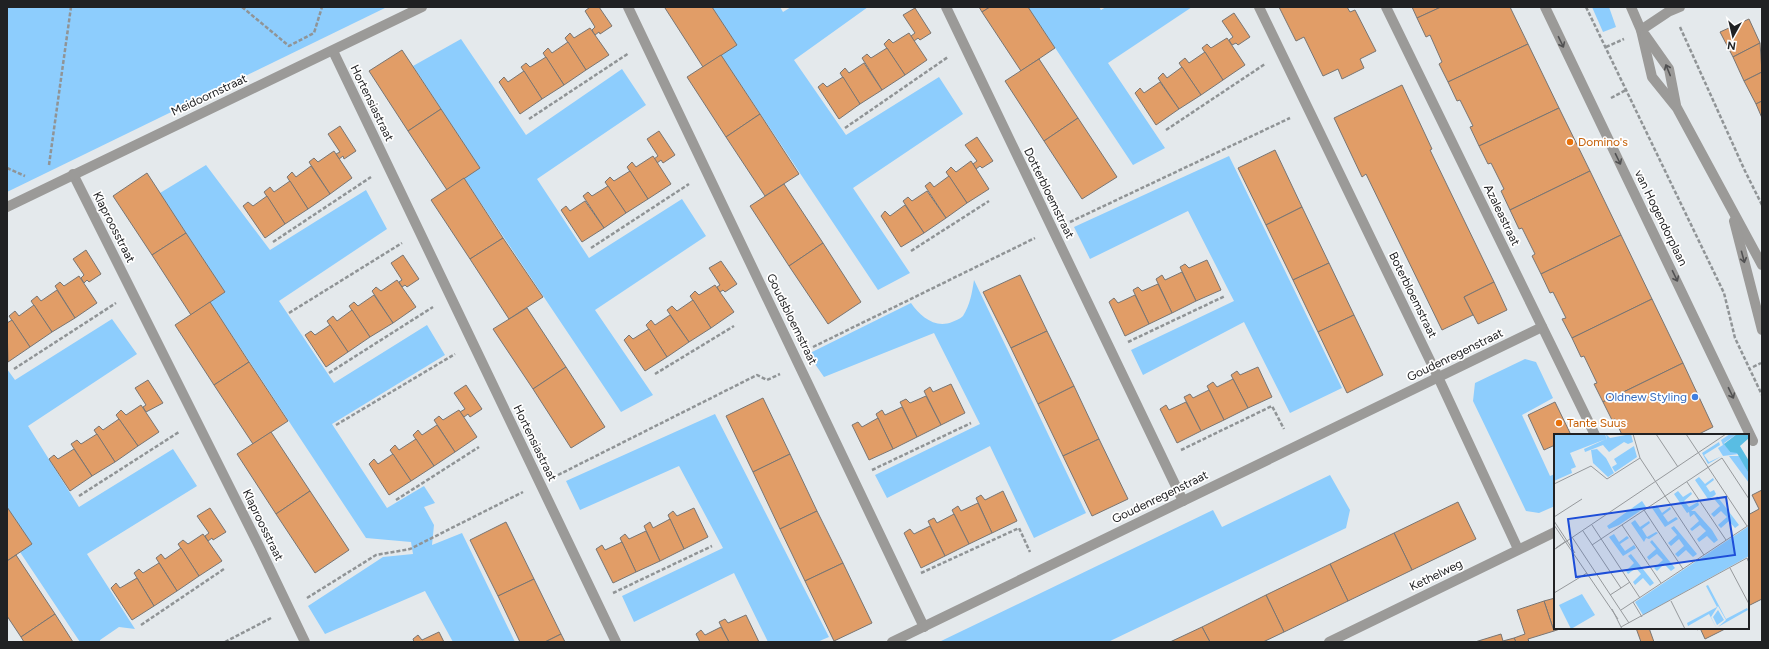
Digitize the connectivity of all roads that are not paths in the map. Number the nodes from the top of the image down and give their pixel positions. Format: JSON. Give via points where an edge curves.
{"nodes":[{"id":1,"x":422,"y":7,"type":"edge"},
{"id":2,"x":628,"y":7,"type":"edge"},
{"id":3,"x":946,"y":7,"type":"edge"},
{"id":4,"x":1259,"y":7,"type":"edge"},
{"id":5,"x":1386,"y":7,"type":"edge"},
{"id":6,"x":1545,"y":7,"type":"edge"},
{"id":7,"x":1630,"y":7,"type":"edge"},
{"id":8,"x":1676,"y":9,"type":"edge"},
{"id":9,"x":1641,"y":30,"type":"junction"},
{"id":10,"x":333,"y":51,"type":"junction"},
{"id":11,"x":1676,"y":108,"type":"junction"},
{"id":12,"x":73,"y":174,"type":"junction"},
{"id":13,"x":7,"y":206,"type":"edge"},
{"id":14,"x":1730,"y":206,"type":"junction"},
{"id":15,"x":1762,"y":265,"type":"edge"},
{"id":16,"x":1542,"y":327,"type":"junction"},
{"id":17,"x":1762,"y":330,"type":"edge"},
{"id":18,"x":1438,"y":377,"type":"junction"},
{"id":19,"x":1595,"y":434,"type":"edge"},
{"id":20,"x":1754,"y":440,"type":"edge"},
{"id":21,"x":1183,"y":501,"type":"junction"},
{"id":22,"x":1554,"y":532,"type":"edge"},
{"id":23,"x":1518,"y":549,"type":"junction"},
{"id":24,"x":924,"y":627,"type":"junction"},
{"id":25,"x":305,"y":642,"type":"edge"},
{"id":26,"x":616,"y":642,"type":"edge"},
{"id":27,"x":892,"y":642,"type":"edge"},
{"id":28,"x":1329,"y":642,"type":"edge"}],
"edges":[{"from":1,"to":10,"type":"street","name":"Meidoornstraat"},
{"from":2,"to":24,"type":"street","name":"Goudsbloemstraat"},
{"from":3,"to":21,"type":"street","name":"Dotterbloemstraat"},
{"from":4,"to":18,"type":"street","name":"Boterbloemstraat"},
{"from":5,"to":16,"type":"street","name":"Azaleastraat"},
{"from":6,"to":20,"type":"street","name":"van Hogendorplaan","one_way":true},
{"from":7,"to":9,"type":"street"},
{"from":8,"to":9,"type":"street"},
{"from":9,"to":11,"type":"street","via":[[1652,77]]},
{"from":11,"to":9,"type":"street","one_way":true,"via":[[1669,69]]},
{"from":10,"to":12,"type":"street","name":"Meidoornstraat"},
{"from":10,"to":26,"type":"street","name":"Hortensiastraat"},
{"from":11,"to":14,"type":"street"},
{"from":12,"to":13,"type":"street","name":"Meidoornstraat"},
{"from":12,"to":25,"type":"street","name":"Klaproosstraat"},
{"from":14,"to":15,"type":"street"},
{"from":14,"to":17,"type":"street","one_way":true},
{"from":16,"to":18,"type":"street","name":"Goudenregenstraat"},
{"from":16,"to":19,"type":"street","name":"Azaleastraat"},
{"from":18,"to":21,"type":"street","name":"Goudenregenstraat"},
{"from":18,"to":23,"type":"street","name":"Boterbloemstraat"},
{"from":21,"to":24,"type":"street","name":"Goudenregenstraat"},
{"from":22,"to":23,"type":"street","name":"Kethelweg"},
{"from":23,"to":28,"type":"street","name":"Kethelweg"},
{"from":24,"to":27,"type":"street","name":"Goudenregenstraat"}]}
